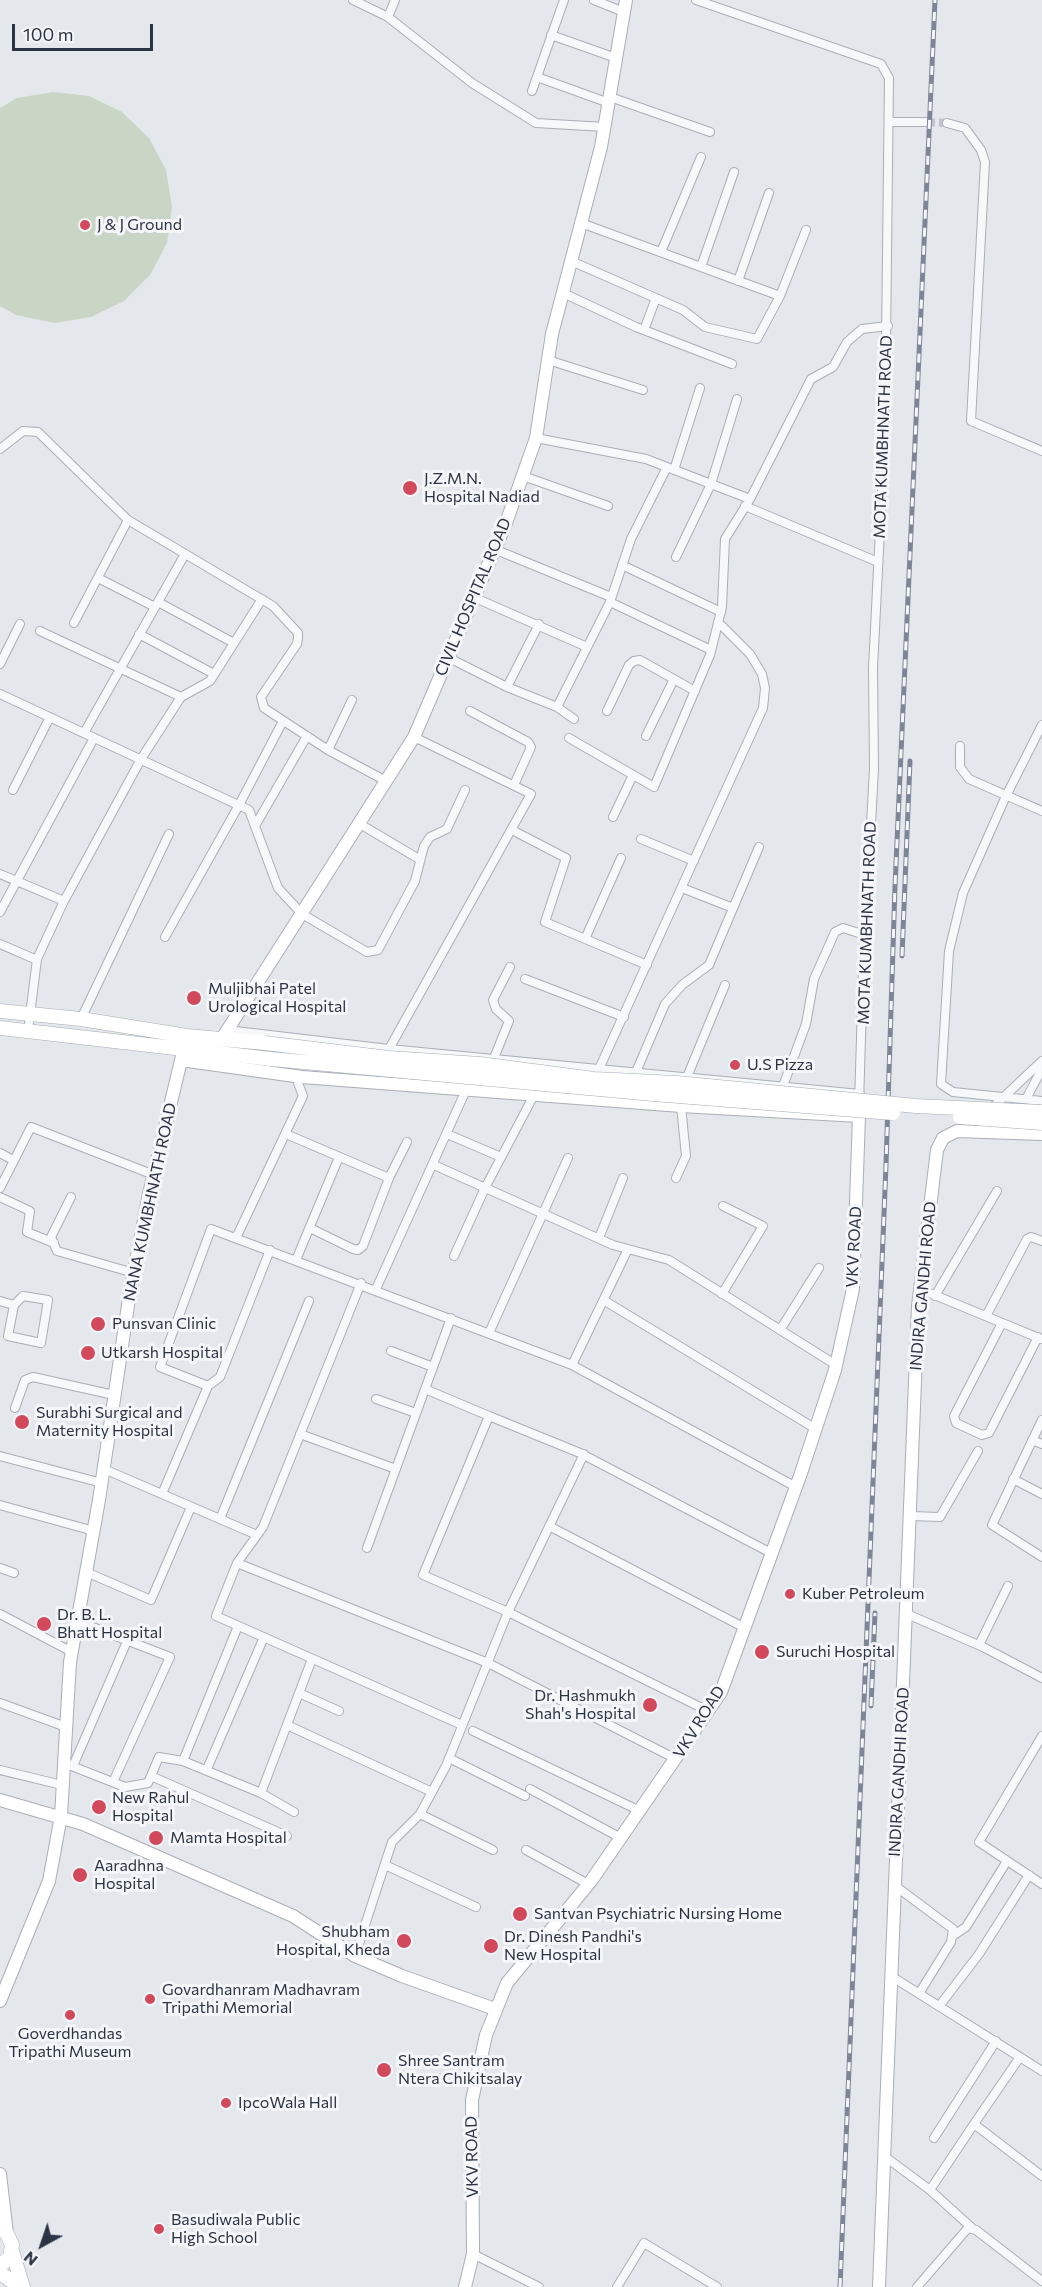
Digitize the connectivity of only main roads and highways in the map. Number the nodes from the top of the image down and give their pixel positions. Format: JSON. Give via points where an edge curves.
{"nodes":[{"id":1,"x":625,"y":6,"type":"edge"},
{"id":2,"x":0,"y":1011,"type":"edge"},
{"id":3,"x":0,"y":1028,"type":"edge"},
{"id":4,"x":224,"y":1035,"type":"junction"},
{"id":5,"x":184,"y":1049,"type":"junction"},
{"id":6,"x":1042,"y":1112,"type":"edge"},
{"id":7,"x":1042,"y":1123,"type":"edge"},
{"id":8,"x":1042,"y":1134,"type":"edge"},
{"id":9,"x":0,"y":1800,"type":"edge"},
{"id":10,"x":61,"y":1816,"type":"junction"},
{"id":11,"x":3,"y":1981,"type":"edge"},
{"id":12,"x":0,"y":2001,"type":"edge"},
{"id":13,"x":495,"y":2009,"type":"junction"},
{"id":14,"x":0,"y":2174,"type":"edge"},
{"id":15,"x":1,"y":2199,"type":"edge"},
{"id":16,"x":4,"y":2231,"type":"edge"},
{"id":17,"x":12,"y":2251,"type":"junction"},
{"id":18,"x":0,"y":2266,"type":"edge"},
{"id":19,"x":0,"y":2273,"type":"edge"},
{"id":20,"x":22,"y":2287,"type":"edge"},
{"id":21,"x":465,"y":2287,"type":"edge"},
{"id":22,"x":879,"y":2287,"type":"edge"}],
"edges":[{"from":1,"to":4,"type":"main road","name":"CIVIL HOSPITAL ROAD","via":[[604,127],[548,360],[536,438],[523,476],[414,736]]},
{"from":2,"to":5,"type":"main road","via":[[81,1018]]},
{"from":3,"to":5,"type":"main road"},
{"from":4,"to":5,"type":"main road"},
{"from":4,"to":6,"type":"main road","bridge":true,"via":[[389,1058],[480,1064],[594,1079],[916,1106]]},
{"from":5,"to":7,"type":"main road","bridge":true,"via":[[784,1106]]},
{"from":5,"to":10,"type":"main road","name":"NANA KUMBHNATH ROAD","via":[[134,1273],[72,1652],[66,1727],[68,1765],[62,1785]]},
{"from":5,"to":13,"type":"main road","name":"VKV ROAD","via":[[302,1077],[859,1116],[853,1288],[836,1365],[796,1487],[720,1692],[588,1884],[507,1983]]},
{"from":8,"to":22,"type":"main road","name":"INDIRA GANDHI ROAD","via":[[949,1133],[937,1150],[920,1289]]},
{"from":9,"to":10,"type":"main road"},
{"from":10,"to":11,"type":"main road","name":"NANA KUMBHNATH ROAD","via":[[49,1881],[34,1923]]},
{"from":10,"to":13,"type":"main road","via":[[293,1916],[355,1956]]},
{"from":11,"to":12,"type":"main road","name":"NANA KUMBHNATH ROAD"},
{"from":13,"to":21,"type":"main road","name":"VKV ROAD","via":[[472,2100],[473,2254]]},
{"from":14,"to":15,"type":"main road"},
{"from":15,"to":16,"type":"main road"},
{"from":16,"to":17,"type":"main road"},
{"from":17,"to":18,"type":"main road"},
{"from":17,"to":20,"type":"main road"},
{"from":19,"to":20,"type":"main road"}]}
